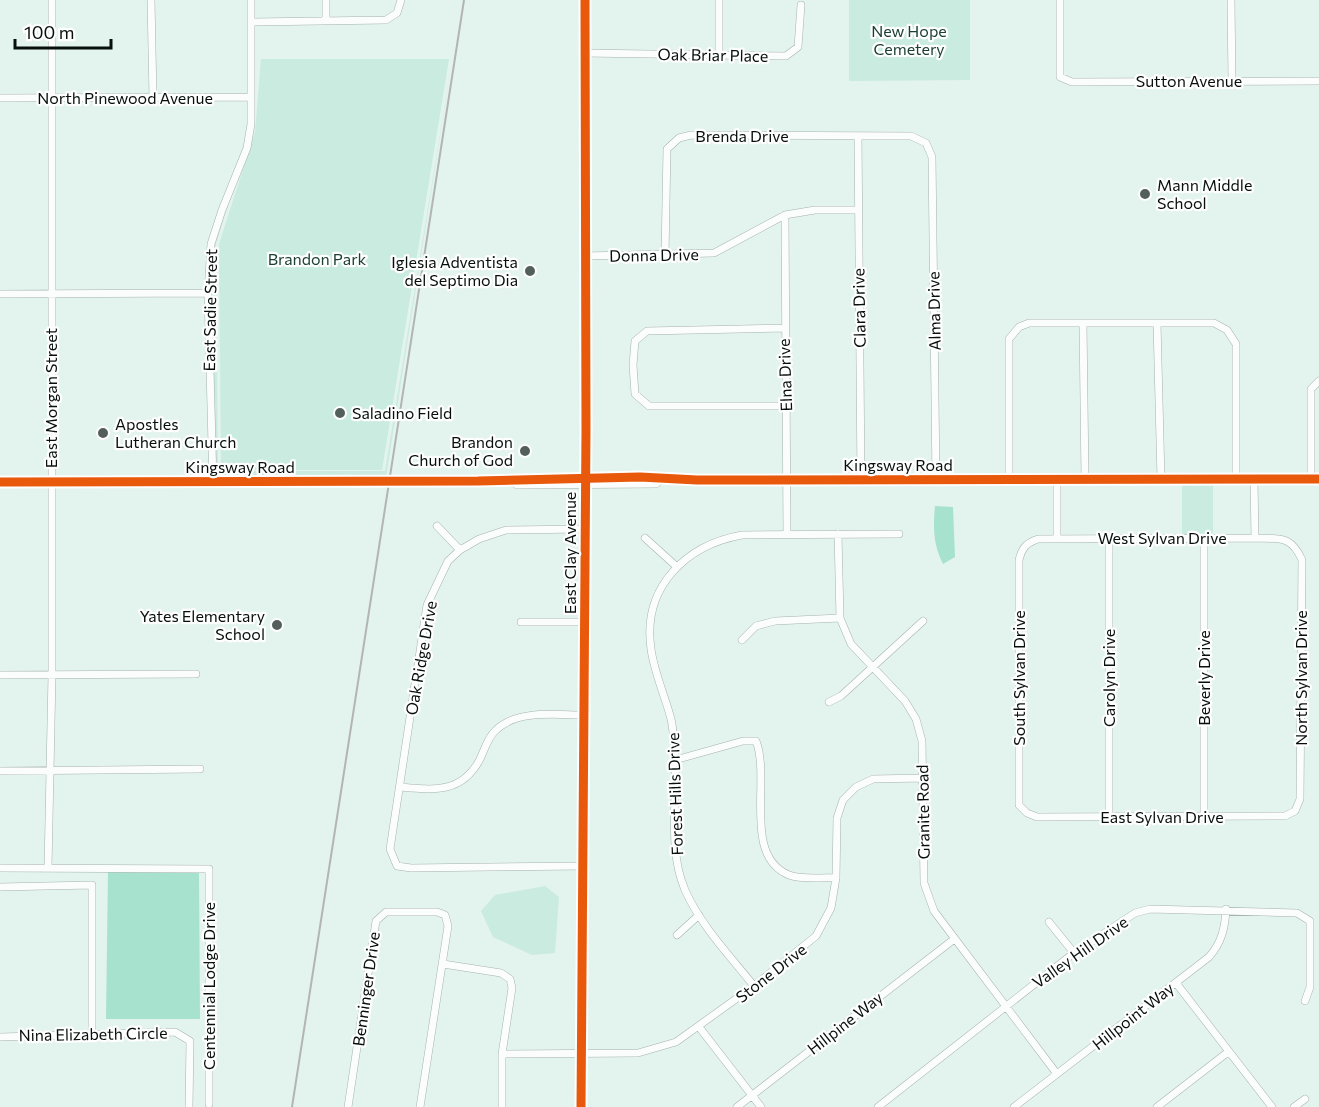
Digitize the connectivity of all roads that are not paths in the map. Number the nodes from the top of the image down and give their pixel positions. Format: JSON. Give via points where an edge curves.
{"nodes":[{"id":1,"x":52,"y":0,"type":"edge"},
{"id":2,"x":152,"y":0,"type":"edge"},
{"id":3,"x":251,"y":0,"type":"edge"},
{"id":4,"x":327,"y":0,"type":"edge"},
{"id":5,"x":401,"y":0,"type":"edge"},
{"id":6,"x":585,"y":0,"type":"edge"},
{"id":7,"x":719,"y":0,"type":"edge"},
{"id":8,"x":1060,"y":0,"type":"edge"},
{"id":9,"x":1231,"y":0,"type":"edge"},
{"id":10,"x":801,"y":5,"type":"dead end"},
{"id":11,"x":326,"y":21,"type":"junction"},
{"id":12,"x":250,"y":22,"type":"junction"},
{"id":13,"x":584,"y":53,"type":"junction"},
{"id":14,"x":719,"y":55,"type":"junction"},
{"id":15,"x":1232,"y":81,"type":"junction"},
{"id":16,"x":1319,"y":81,"type":"edge"},
{"id":17,"x":153,"y":97,"type":"junction"},
{"id":18,"x":0,"y":98,"type":"edge"},
{"id":19,"x":53,"y":98,"type":"junction"},
{"id":20,"x":250,"y":98,"type":"junction"},
{"id":21,"x":858,"y":135,"type":"junction"},
{"id":22,"x":926,"y":143,"type":"joint"},
{"id":23,"x":858,"y":210,"type":"junction"},
{"id":24,"x":785,"y":215,"type":"junction"},
{"id":25,"x":665,"y":255,"type":"junction"},
{"id":26,"x":584,"y":256,"type":"junction"},
{"id":27,"x":208,"y":293,"type":"junction"},
{"id":28,"x":0,"y":294,"type":"edge"},
{"id":29,"x":51,"y":294,"type":"junction"},
{"id":30,"x":1083,"y":323,"type":"junction"},
{"id":31,"x":1156,"y":323,"type":"junction"},
{"id":32,"x":784,"y":328,"type":"junction"},
{"id":33,"x":1319,"y":381,"type":"edge"},
{"id":34,"x":787,"y":406,"type":"junction"},
{"id":35,"x":1009,"y":479,"type":"junction"},
{"id":36,"x":1057,"y":479,"type":"junction"},
{"id":37,"x":1085,"y":479,"type":"junction"},
{"id":38,"x":1161,"y":479,"type":"junction"},
{"id":39,"x":1236,"y":479,"type":"junction"},
{"id":40,"x":1254,"y":479,"type":"junction"},
{"id":41,"x":1315,"y":479,"type":"edge"},
{"id":42,"x":787,"y":480,"type":"junction"},
{"id":43,"x":861,"y":480,"type":"junction"},
{"id":44,"x":936,"y":480,"type":"junction"},
{"id":45,"x":586,"y":481,"type":"junction"},
{"id":46,"x":1,"y":483,"type":"edge"},
{"id":47,"x":51,"y":483,"type":"junction"},
{"id":48,"x":213,"y":483,"type":"junction"},
{"id":49,"x":437,"y":526,"type":"dead end"},
{"id":50,"x":585,"y":529,"type":"junction"},
{"id":51,"x":787,"y":534,"type":"junction"},
{"id":52,"x":838,"y":534,"type":"junction"},
{"id":53,"x":899,"y":534,"type":"dead end"},
{"id":54,"x":645,"y":538,"type":"dead end"},
{"id":55,"x":1109,"y":538,"type":"junction"},
{"id":56,"x":1204,"y":538,"type":"junction"},
{"id":57,"x":1255,"y":538,"type":"junction"},
{"id":58,"x":1057,"y":539,"type":"junction"},
{"id":59,"x":1028,"y":543,"type":"joint"},
{"id":60,"x":1295,"y":545,"type":"joint"},
{"id":61,"x":460,"y":550,"type":"junction"},
{"id":62,"x":676,"y":566,"type":"junction"},
{"id":63,"x":840,"y":618,"type":"junction"},
{"id":64,"x":923,"y":621,"type":"dead end"},
{"id":65,"x":522,"y":622,"type":"dead end"},
{"id":66,"x":585,"y":622,"type":"junction"},
{"id":67,"x":742,"y":640,"type":"dead end"},
{"id":68,"x":872,"y":667,"type":"junction"},
{"id":69,"x":196,"y":674,"type":"dead end"},
{"id":70,"x":0,"y":675,"type":"edge"},
{"id":71,"x":52,"y":675,"type":"junction"},
{"id":72,"x":829,"y":702,"type":"dead end"},
{"id":73,"x":584,"y":715,"type":"junction"},
{"id":74,"x":675,"y":760,"type":"junction"},
{"id":75,"x":200,"y":769,"type":"dead end"},
{"id":76,"x":0,"y":771,"type":"edge"},
{"id":77,"x":50,"y":772,"type":"junction"},
{"id":78,"x":923,"y":778,"type":"junction"},
{"id":79,"x":400,"y":786,"type":"junction"},
{"id":80,"x":1295,"y":811,"type":"joint"},
{"id":81,"x":1027,"y":813,"type":"joint"},
{"id":82,"x":1108,"y":817,"type":"junction"},
{"id":83,"x":1204,"y":817,"type":"junction"},
{"id":84,"x":583,"y":866,"type":"junction"},
{"id":85,"x":48,"y":867,"type":"junction"},
{"id":86,"x":0,"y":868,"type":"edge"},
{"id":87,"x":836,"y":878,"type":"junction"},
{"id":88,"x":0,"y":887,"type":"edge"},
{"id":89,"x":1226,"y":909,"type":"junction"},
{"id":90,"x":699,"y":915,"type":"junction"},
{"id":91,"x":1049,"y":922,"type":"dead end"},
{"id":92,"x":676,"y":935,"type":"dead end"},
{"id":93,"x":953,"y":940,"type":"junction"},
{"id":94,"x":1074,"y":953,"type":"junction"},
{"id":95,"x":442,"y":964,"type":"junction"},
{"id":96,"x":1176,"y":983,"type":"junction"},
{"id":97,"x":754,"y":986,"type":"junction"},
{"id":98,"x":1305,"y":1001,"type":"dead end"},
{"id":99,"x":1005,"y":1006,"type":"junction"},
{"id":100,"x":699,"y":1027,"type":"junction"},
{"id":101,"x":92,"y":1034,"type":"junction"},
{"id":102,"x":0,"y":1036,"type":"edge"},
{"id":103,"x":1228,"y":1052,"type":"junction"},
{"id":104,"x":502,"y":1054,"type":"junction"},
{"id":105,"x":582,"y":1054,"type":"junction"},
{"id":106,"x":1057,"y":1074,"type":"junction"},
{"id":107,"x":752,"y":1095,"type":"junction"},
{"id":108,"x":1305,"y":1099,"type":"dead end"},
{"id":109,"x":209,"y":1104,"type":"dead end"},
{"id":110,"x":189,"y":1107,"type":"edge"},
{"id":111,"x":348,"y":1107,"type":"edge"},
{"id":112,"x":420,"y":1107,"type":"edge"},
{"id":113,"x":502,"y":1107,"type":"edge"},
{"id":114,"x":581,"y":1107,"type":"edge"},
{"id":115,"x":737,"y":1107,"type":"edge"},
{"id":116,"x":761,"y":1107,"type":"edge"},
{"id":117,"x":878,"y":1107,"type":"edge"},
{"id":118,"x":1014,"y":1107,"type":"edge"},
{"id":119,"x":1157,"y":1107,"type":"edge"},
{"id":120,"x":1272,"y":1107,"type":"edge"},
{"id":121,"x":1294,"y":1107,"type":"edge"}],
"edges":[{"from":1,"to":19,"type":"street","name":"East Morgan Street"},
{"from":2,"to":17,"type":"street"},
{"from":3,"to":12,"type":"street","name":"East Sadie Street"},
{"from":4,"to":11,"type":"street"},
{"from":5,"to":11,"type":"street","via":[[397,13],[386,20]]},
{"from":6,"to":13,"type":"street","name":"East Clay Avenue"},
{"from":7,"to":14,"type":"street"},
{"from":8,"to":15,"type":"street","name":"Sutton Avenue","via":[[1060,77],[1072,82]]},
{"from":9,"to":15,"type":"street"},
{"from":10,"to":14,"type":"street","name":"Oak Briar Place","via":[[798,47],[786,56]]},
{"from":11,"to":12,"type":"street"},
{"from":12,"to":20,"type":"street","name":"East Sadie Street"},
{"from":13,"to":14,"type":"street","name":"Oak Briar Place"},
{"from":13,"to":26,"type":"street","name":"East Clay Avenue"},
{"from":15,"to":16,"type":"street","name":"Sutton Avenue"},
{"from":17,"to":19,"type":"street","name":"North Pinewood Avenue"},
{"from":17,"to":20,"type":"street","name":"North Pinewood Avenue"},
{"from":18,"to":19,"type":"street","name":"North Pinewood Avenue"},
{"from":19,"to":29,"type":"street","name":"East Morgan Street"},
{"from":20,"to":27,"type":"street","name":"East Sadie Street","via":[[248,148],[211,244]]},
{"from":21,"to":22,"type":"street","name":"Brenda Drive","via":[[911,136]]},
{"from":21,"to":23,"type":"street","name":"Clara Drive"},
{"from":21,"to":25,"type":"street","name":"Brenda Drive","via":[[679,138],[667,149]]},
{"from":22,"to":44,"type":"street","name":"Alma Drive","via":[[932,157]]},
{"from":23,"to":24,"type":"street","name":"Donna Drive"},
{"from":23,"to":43,"type":"street","name":"Clara Drive"},
{"from":24,"to":25,"type":"street","name":"Donna Drive","via":[[714,253]]},
{"from":24,"to":32,"type":"street","name":"Elna Drive"},
{"from":25,"to":26,"type":"street","name":"Donna Drive"},
{"from":26,"to":45,"type":"street","name":"East Clay Avenue"},
{"from":27,"to":29,"type":"street"},
{"from":27,"to":48,"type":"street","name":"East Sadie Street"},
{"from":28,"to":29,"type":"street"},
{"from":29,"to":47,"type":"street","name":"East Morgan Street"},
{"from":30,"to":31,"type":"street"},
{"from":30,"to":35,"type":"street","via":[[1029,323],[1018,327],[1009,339]]},
{"from":30,"to":37,"type":"street"},
{"from":31,"to":38,"type":"street"},
{"from":31,"to":39,"type":"street","via":[[1214,323],[1227,330],[1236,344]]},
{"from":32,"to":34,"type":"street","name":"Elna Drive"},
{"from":32,"to":34,"type":"street","via":[[647,331],[635,341],[633,365],[635,394],[649,406]]},
{"from":33,"to":41,"type":"street","via":[[1311,389]]},
{"from":34,"to":42,"type":"street","name":"Elna Drive"},
{"from":35,"to":36,"type":"street","name":"Kingsway Road"},
{"from":35,"to":44,"type":"street","name":"Kingsway Road"},
{"from":36,"to":37,"type":"street","name":"Kingsway Road"},
{"from":36,"to":58,"type":"street"},
{"from":37,"to":38,"type":"street","name":"Kingsway Road"},
{"from":38,"to":39,"type":"street","name":"Kingsway Road"},
{"from":39,"to":40,"type":"street","name":"Kingsway Road"},
{"from":40,"to":41,"type":"street","name":"Kingsway Road"},
{"from":40,"to":57,"type":"street"},
{"from":42,"to":43,"type":"street","name":"Kingsway Road"},
{"from":42,"to":45,"type":"street","name":"Kingsway Road"},
{"from":42,"to":51,"type":"street","name":"Elna Drive"},
{"from":43,"to":44,"type":"street","name":"Kingsway Road"},
{"from":45,"to":48,"type":"street","name":"Kingsway Road"},
{"from":45,"to":50,"type":"street","name":"East Clay Avenue"},
{"from":46,"to":47,"type":"street","name":"Kingsway Road"},
{"from":47,"to":48,"type":"street","name":"Kingsway Road"},
{"from":47,"to":71,"type":"street","name":"East Morgan Street"},
{"from":49,"to":61,"type":"street"},
{"from":50,"to":61,"type":"street","name":"Oak Ridge Drive","via":[[506,530]]},
{"from":50,"to":66,"type":"street","name":"East Clay Avenue"},
{"from":51,"to":52,"type":"street","name":"Forest Hills Drive"},
{"from":51,"to":62,"type":"street","name":"Forest Hills Drive","via":[[719,539]]},
{"from":52,"to":53,"type":"street","name":"Forest Hills Drive"},
{"from":52,"to":63,"type":"street","name":"Granite Road"},
{"from":54,"to":62,"type":"street"},
{"from":55,"to":56,"type":"street","name":"West Sylvan Drive"},
{"from":55,"to":58,"type":"street","name":"West Sylvan Drive"},
{"from":55,"to":82,"type":"street","name":"Carolyn Drive"},
{"from":56,"to":57,"type":"street","name":"West Sylvan Drive"},
{"from":56,"to":83,"type":"street","name":"Beverly Drive"},
{"from":57,"to":60,"type":"street","name":"West Sylvan Drive","via":[[1284,539]]},
{"from":58,"to":59,"type":"street","name":"West Sylvan Drive"},
{"from":59,"to":81,"type":"street","name":"South Sylvan Drive","via":[[1019,560],[1019,805]]},
{"from":60,"to":80,"type":"street","name":"North Sylvan Drive","via":[[1302,560],[1300,799]]},
{"from":61,"to":79,"type":"street","name":"Oak Ridge Drive","via":[[448,561],[427,605]]},
{"from":62,"to":74,"type":"street","name":"Forest Hills Drive","via":[[660,591],[651,620],[651,649],[672,722]]},
{"from":63,"to":67,"type":"street","via":[[775,621],[756,626]]},
{"from":63,"to":68,"type":"street","name":"Granite Road","via":[[851,644]]},
{"from":64,"to":68,"type":"street"},
{"from":65,"to":66,"type":"street"},
{"from":66,"to":73,"type":"street","name":"East Clay Avenue"},
{"from":68,"to":72,"type":"street"},
{"from":68,"to":78,"type":"street","name":"Granite Road","via":[[905,701],[916,719],[922,741]]},
{"from":69,"to":71,"type":"street"},
{"from":70,"to":71,"type":"street"},
{"from":71,"to":77,"type":"street","name":"East Morgan Street"},
{"from":73,"to":79,"type":"street","via":[[515,720],[494,731],[474,772],[456,784],[437,790]]},
{"from":73,"to":84,"type":"street","name":"East Clay Avenue"},
{"from":74,"to":87,"type":"street","via":[[756,741],[761,755],[761,829],[768,857],[778,869],[792,876]]},
{"from":74,"to":90,"type":"street","name":"Forest Hills Drive","via":[[676,858],[685,889]]},
{"from":75,"to":77,"type":"street"},
{"from":76,"to":77,"type":"street"},
{"from":77,"to":85,"type":"street","name":"East Morgan Street"},
{"from":78,"to":87,"type":"street","name":"Stone Drive","via":[[873,779],[856,787],[843,801],[837,818]]},
{"from":78,"to":93,"type":"street","name":"Granite Road","via":[[924,883],[934,911]]},
{"from":79,"to":84,"type":"street","name":"Oak Ridge Drive","via":[[390,849],[398,866]]},
{"from":80,"to":83,"type":"street","name":"East Sylvan Drive","via":[[1285,816]]},
{"from":81,"to":82,"type":"street","name":"East Sylvan Drive","via":[[1037,817]]},
{"from":82,"to":83,"type":"street","name":"East Sylvan Drive"},
{"from":84,"to":105,"type":"street","name":"East Clay Avenue"},
{"from":85,"to":86,"type":"street"},
{"from":85,"to":109,"type":"street","name":"Centennial Lodge Drive","via":[[209,869]]},
{"from":87,"to":97,"type":"street","name":"Stone Drive","via":[[831,908],[816,936]]},
{"from":88,"to":101,"type":"street","via":[[92,885]]},
{"from":89,"to":94,"type":"street","name":"Valley Hill Drive","via":[[1150,909],[1135,913]]},
{"from":89,"to":96,"type":"street","name":"Hillpoint Way","via":[[1225,929],[1217,948]]},
{"from":89,"to":98,"type":"street","name":"Valley Hill Drive","via":[[1296,913],[1310,921],[1310,987]]},
{"from":90,"to":92,"type":"street"},
{"from":90,"to":97,"type":"street","name":"Forest Hills Drive"},
{"from":91,"to":94,"type":"street"},
{"from":93,"to":99,"type":"street","name":"Granite Road"},
{"from":93,"to":107,"type":"street","name":"Hillpine Way"},
{"from":94,"to":99,"type":"street","name":"Valley Hill Drive"},
{"from":95,"to":104,"type":"street","via":[[501,973],[510,979]]},
{"from":95,"to":111,"type":"street","name":"Benninger Drive","via":[[448,926],[445,915],[386,912],[376,921]]},
{"from":95,"to":112,"type":"street","name":"Benninger Drive"},
{"from":96,"to":103,"type":"street"},
{"from":96,"to":106,"type":"street","name":"Hillpoint Way"},
{"from":97,"to":100,"type":"street","name":"Stone Drive"},
{"from":99,"to":106,"type":"street","name":"Granite Road"},
{"from":99,"to":117,"type":"street","name":"Valley Hill Drive"},
{"from":100,"to":105,"type":"street","name":"Stone Drive","via":[[654,1051]]},
{"from":100,"to":107,"type":"street"},
{"from":101,"to":102,"type":"street","name":"Nina Elizabeth Circle"},
{"from":101,"to":110,"type":"street","name":"Nina Elizabeth Circle","via":[[175,1032],[190,1041]]},
{"from":103,"to":119,"type":"street"},
{"from":103,"to":120,"type":"street"},
{"from":104,"to":105,"type":"street","name":"Stone Drive"},
{"from":104,"to":113,"type":"street"},
{"from":105,"to":114,"type":"street","name":"East Clay Avenue"},
{"from":106,"to":118,"type":"street","name":"Hillpoint Way"},
{"from":107,"to":115,"type":"street","name":"Hillpine Way"},
{"from":107,"to":116,"type":"street"},
{"from":108,"to":121,"type":"street"}]}
